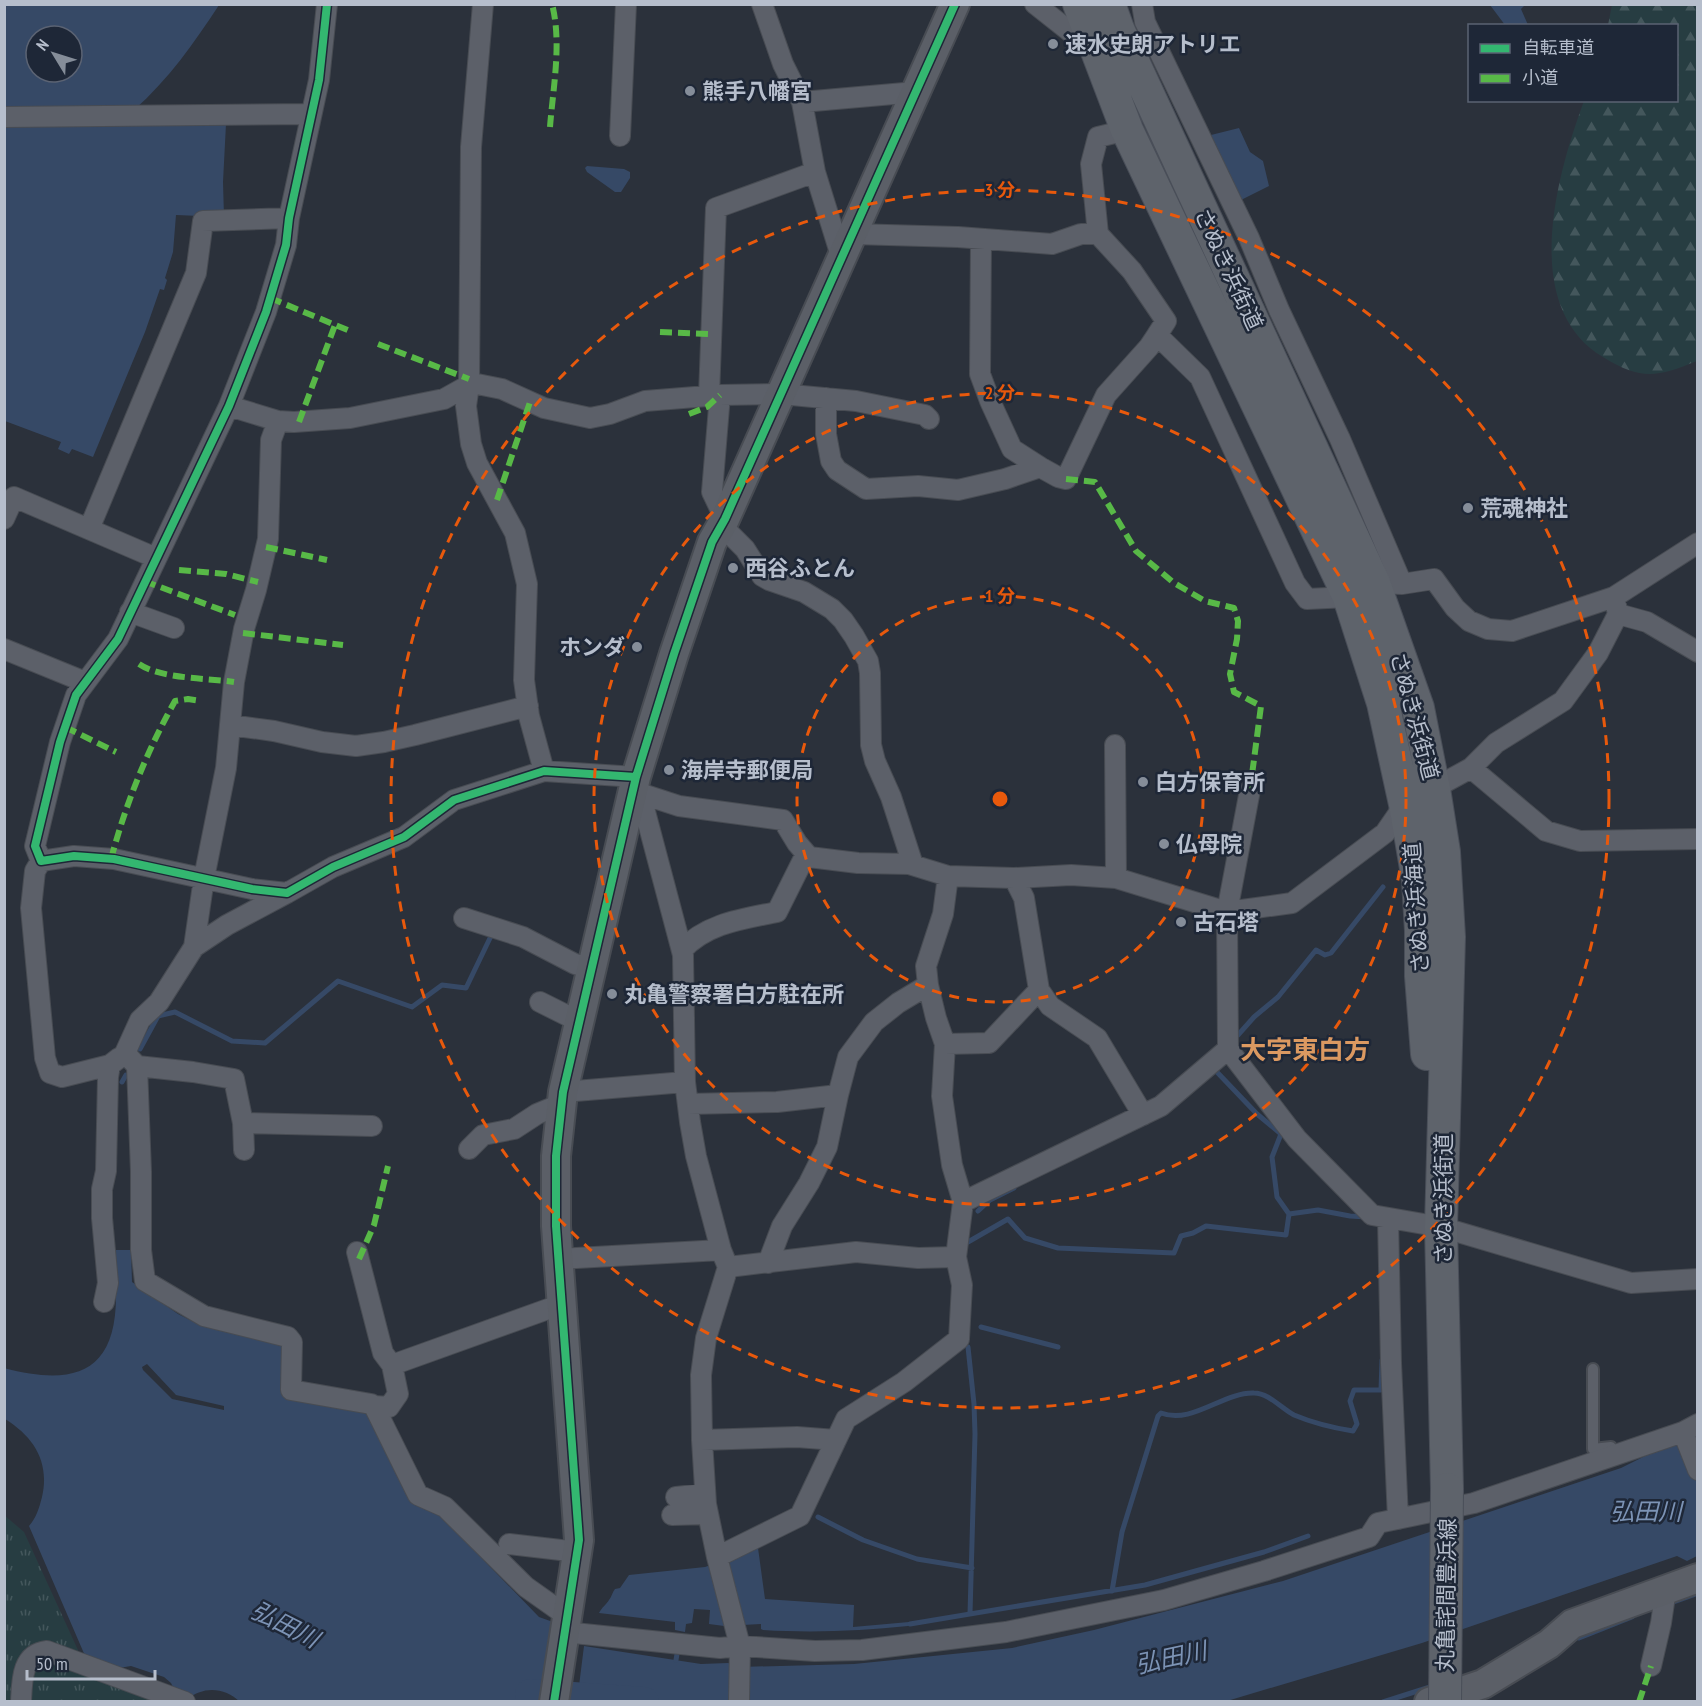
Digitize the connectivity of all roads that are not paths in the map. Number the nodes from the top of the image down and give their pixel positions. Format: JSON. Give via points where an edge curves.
{"nodes":[{"id":1,"x":327,"y":4,"type":"edge"},
{"id":2,"x":483,"y":4,"type":"edge"},
{"id":3,"x":626,"y":4,"type":"edge"},
{"id":4,"x":762,"y":4,"type":"edge"},
{"id":5,"x":956,"y":4,"type":"edge"},
{"id":6,"x":1035,"y":4,"type":"edge"},
{"id":7,"x":1079,"y":4,"type":"edge"},
{"id":8,"x":1109,"y":4,"type":"edge"},
{"id":9,"x":1142,"y":4,"type":"edge"},
{"id":10,"x":1096,"y":46,"type":"junction"},
{"id":11,"x":916,"y":92,"type":"junction"},
{"id":12,"x":802,"y":102,"type":"junction"},
{"id":13,"x":311,"y":114,"type":"junction"},
{"id":14,"x":4,"y":117,"type":"edge"},
{"id":15,"x":1127,"y":130,"type":"junction"},
{"id":16,"x":620,"y":136,"type":"dead end"},
{"id":17,"x":815,"y":172,"type":"junction"},
{"id":18,"x":289,"y":218,"type":"junction"},
{"id":19,"x":1098,"y":234,"type":"junction"},
{"id":20,"x":981,"y":239,"type":"junction"},
{"id":21,"x":848,"y":246,"type":"junction"},
{"id":22,"x":1157,"y":334,"type":"junction"},
{"id":23,"x":469,"y":385,"type":"junction"},
{"id":24,"x":781,"y":394,"type":"junction"},
{"id":25,"x":715,"y":396,"type":"junction"},
{"id":26,"x":826,"y":398,"type":"junction"},
{"id":27,"x":229,"y":406,"type":"junction"},
{"id":28,"x":929,"y":419,"type":"dead end"},
{"id":29,"x":278,"y":421,"type":"junction"},
{"id":30,"x":1040,"y":467,"type":"junction"},
{"id":31,"x":4,"y":519,"type":"edge"},
{"id":32,"x":723,"y":522,"type":"junction"},
{"id":33,"x":89,"y":529,"type":"junction"},
{"id":34,"x":1698,"y":543,"type":"edge"},
{"id":35,"x":156,"y":558,"type":"junction"},
{"id":36,"x":1375,"y":588,"type":"junction"},
{"id":37,"x":1616,"y":606,"type":"junction"},
{"id":38,"x":130,"y":612,"type":"junction"},
{"id":39,"x":174,"y":628,"type":"dead end"},
{"id":40,"x":4,"y":649,"type":"edge"},
{"id":41,"x":1698,"y":652,"type":"edge"},
{"id":42,"x":85,"y":682,"type":"junction"},
{"id":43,"x":528,"y":706,"type":"junction"},
{"id":44,"x":230,"y":725,"type":"junction"},
{"id":45,"x":1115,"y":746,"type":"dead end"},
{"id":46,"x":1471,"y":768,"type":"junction"},
{"id":47,"x":544,"y":771,"type":"junction"},
{"id":48,"x":635,"y":784,"type":"junction"},
{"id":49,"x":1434,"y":789,"type":"junction"},
{"id":50,"x":1250,"y":790,"type":"dead end"},
{"id":51,"x":1405,"y":804,"type":"junction"},
{"id":52,"x":1698,"y":839,"type":"edge"},
{"id":53,"x":806,"y":854,"type":"junction"},
{"id":54,"x":41,"y":861,"type":"junction"},
{"id":55,"x":913,"y":865,"type":"junction"},
{"id":56,"x":948,"y":876,"type":"junction"},
{"id":57,"x":204,"y":878,"type":"junction"},
{"id":58,"x":1014,"y":878,"type":"junction"},
{"id":59,"x":1116,"y":878,"type":"junction"},
{"id":60,"x":287,"y":893,"type":"junction"},
{"id":61,"x":1227,"y":912,"type":"junction"},
{"id":62,"x":464,"y":918,"type":"dead end"},
{"id":63,"x":194,"y":947,"type":"junction"},
{"id":64,"x":682,"y":950,"type":"junction"},
{"id":65,"x":592,"y":968,"type":"junction"},
{"id":66,"x":928,"y":985,"type":"junction"},
{"id":67,"x":1040,"y":990,"type":"junction"},
{"id":68,"x":540,"y":1002,"type":"dead end"},
{"id":69,"x":580,"y":1022,"type":"junction"},
{"id":70,"x":945,"y":1044,"type":"junction"},
{"id":71,"x":1228,"y":1048,"type":"junction"},
{"id":72,"x":131,"y":1060,"type":"junction"},
{"id":73,"x":110,"y":1065,"type":"junction"},
{"id":74,"x":685,"y":1082,"type":"junction"},
{"id":75,"x":838,"y":1095,"type":"junction"},
{"id":76,"x":562,"y":1098,"type":"junction"},
{"id":77,"x":688,"y":1104,"type":"junction"},
{"id":78,"x":1143,"y":1115,"type":"junction"},
{"id":79,"x":243,"y":1124,"type":"junction"},
{"id":80,"x":372,"y":1126,"type":"dead end"},
{"id":81,"x":469,"y":1149,"type":"dead end"},
{"id":82,"x":244,"y":1150,"type":"dead end"},
{"id":83,"x":963,"y":1202,"type":"junction"},
{"id":84,"x":1388,"y":1218,"type":"junction"},
{"id":85,"x":1441,"y":1227,"type":"junction"},
{"id":86,"x":357,"y":1252,"type":"dead end"},
{"id":87,"x":956,"y":1257,"type":"junction"},
{"id":88,"x":558,"y":1258,"type":"junction"},
{"id":89,"x":725,"y":1259,"type":"junction"},
{"id":90,"x":768,"y":1263,"type":"junction"},
{"id":91,"x":1698,"y":1280,"type":"edge"},
{"id":92,"x":104,"y":1302,"type":"dead end"},
{"id":93,"x":562,"y":1304,"type":"junction"},
{"id":94,"x":392,"y":1365,"type":"junction"},
{"id":95,"x":1593,"y":1369,"type":"dead end"},
{"id":96,"x":374,"y":1406,"type":"junction"},
{"id":97,"x":1689,"y":1433,"type":"edge"},
{"id":98,"x":702,"y":1440,"type":"junction"},
{"id":99,"x":836,"y":1440,"type":"junction"},
{"id":100,"x":1615,"y":1455,"type":"junction"},
{"id":101,"x":1698,"y":1470,"type":"edge"},
{"id":102,"x":1448,"y":1489,"type":"joint"},
{"id":103,"x":705,"y":1494,"type":"junction"},
{"id":104,"x":708,"y":1514,"type":"junction"},
{"id":105,"x":1398,"y":1519,"type":"junction"},
{"id":106,"x":509,"y":1544,"type":"dead end"},
{"id":107,"x":578,"y":1552,"type":"junction"},
{"id":108,"x":717,"y":1557,"type":"junction"},
{"id":109,"x":1698,"y":1578,"type":"edge"},
{"id":110,"x":1664,"y":1600,"type":"junction"},
{"id":111,"x":566,"y":1624,"type":"junction"},
{"id":112,"x":740,"y":1646,"type":"junction"},
{"id":113,"x":1651,"y":1666,"type":"dead end"},
{"id":114,"x":21,"y":1701,"type":"edge"},
{"id":115,"x":185,"y":1701,"type":"edge"},
{"id":116,"x":554,"y":1701,"type":"edge"},
{"id":117,"x":739,"y":1701,"type":"edge"},
{"id":118,"x":1429,"y":1701,"type":"edge"},
{"id":119,"x":1445,"y":1701,"type":"edge"}],
"edges":[{"from":1,"to":13,"type":"street","via":[[319,80]]},
{"from":2,"to":23,"type":"street","via":[[471,147]]},
{"from":3,"to":16,"type":"street"},
{"from":4,"to":12,"type":"street","via":[[783,64]]},
{"from":5,"to":11,"type":"street"},
{"from":6,"to":10,"type":"street","via":[[1083,42]]},
{"from":7,"to":10,"type":"main road","name":"さぬき浜街道"},
{"from":8,"to":36,"type":"main road","name":"さぬき浜街道"},
{"from":9,"to":36,"type":"street","via":[[1145,22],[1340,439]]},
{"from":10,"to":15,"type":"main road","name":"さぬき浜街道"},
{"from":11,"to":12,"type":"street"},
{"from":11,"to":21,"type":"street"},
{"from":12,"to":17,"type":"street"},
{"from":13,"to":14,"type":"street"},
{"from":13,"to":18,"type":"street"},
{"from":15,"to":19,"type":"street","via":[[1098,137],[1091,164]]},
{"from":15,"to":36,"type":"main road","name":"さぬき浜街道"},
{"from":17,"to":21,"type":"street"},
{"from":17,"to":25,"type":"street","via":[[716,208]]},
{"from":18,"to":27,"type":"street","via":[[286,245],[266,312]]},
{"from":18,"to":33,"type":"street","via":[[203,221],[196,273]]},
{"from":19,"to":20,"type":"street","via":[[1082,234],[1052,244]]},
{"from":19,"to":22,"type":"street","via":[[1132,271],[1166,321]]},
{"from":20,"to":21,"type":"street"},
{"from":20,"to":30,"type":"street","via":[[980,374],[1012,449]]},
{"from":21,"to":24,"type":"street"},
{"from":22,"to":30,"type":"street","via":[[1106,395],[1066,479]]},
{"from":22,"to":36,"type":"street","via":[[1200,377],[1295,583],[1307,599]]},
{"from":23,"to":25,"type":"street","via":[[502,389],[544,408],[590,418],[645,401]]},
{"from":23,"to":29,"type":"street","via":[[444,399],[350,418]]},
{"from":23,"to":43,"type":"street","via":[[466,406],[471,444],[477,463],[515,533],[527,584],[524,680]]},
{"from":24,"to":25,"type":"street"},
{"from":24,"to":26,"type":"street"},
{"from":24,"to":32,"type":"street"},
{"from":25,"to":32,"type":"street","via":[[712,492]]},
{"from":26,"to":28,"type":"street","via":[[906,410]]},
{"from":26,"to":30,"type":"street","via":[[831,461],[837,470],[866,489],[918,486],[958,490],[1005,480]]},
{"from":27,"to":29,"type":"street"},
{"from":27,"to":35,"type":"street"},
{"from":29,"to":44,"type":"street","via":[[271,440],[268,539],[243,633]]},
{"from":31,"to":33,"type":"street","via":[[14,497]]},
{"from":32,"to":48,"type":"street","via":[[712,542],[674,654]]},
{"from":32,"to":55,"type":"street","via":[[762,576],[804,592],[832,609],[868,661],[875,761]]},
{"from":33,"to":35,"type":"street"},
{"from":34,"to":37,"type":"street"},
{"from":35,"to":38,"type":"street"},
{"from":36,"to":37,"type":"street","via":[[1434,579],[1469,621],[1488,629],[1512,631]]},
{"from":36,"to":49,"type":"main road","name":"さぬき浜街道","via":[[1418,708]]},
{"from":36,"to":51,"type":"main road","name":"さぬき浜海道","via":[[1383,703]]},
{"from":37,"to":41,"type":"street"},
{"from":37,"to":46,"type":"street","via":[[1599,653],[1563,701],[1496,743]]},
{"from":38,"to":39,"type":"street"},
{"from":38,"to":42,"type":"street","via":[[118,639]]},
{"from":40,"to":42,"type":"street"},
{"from":42,"to":54,"type":"street","via":[[76,695],[60,742],[38,825],[35,846]]},
{"from":43,"to":44,"type":"street","via":[[356,746]]},
{"from":43,"to":47,"type":"street"},
{"from":44,"to":57,"type":"street","via":[[226,768]]},
{"from":45,"to":59,"type":"street"},
{"from":46,"to":49,"type":"street"},
{"from":46,"to":52,"type":"street","via":[[1546,831],[1580,841]]},
{"from":47,"to":48,"type":"street"},
{"from":47,"to":60,"type":"street","via":[[454,800],[404,837],[333,867]]},
{"from":48,"to":53,"type":"street","via":[[679,806],[783,820]]},
{"from":48,"to":64,"type":"street"},
{"from":48,"to":65,"type":"street"},
{"from":49,"to":51,"type":"street"},
{"from":49,"to":85,"type":"main road","name":"さぬき浜街道","via":[[1444,852],[1449,937]]},
{"from":50,"to":61,"type":"street"},
{"from":51,"to":61,"type":"street","via":[[1385,833],[1292,903]]},
{"from":51,"to":85,"type":"main road","name":"さぬき浜海道","via":[[1418,880],[1421,976]]},
{"from":53,"to":55,"type":"street","via":[[858,863]]},
{"from":53,"to":64,"type":"street","via":[[777,912],[717,926],[697,936]]},
{"from":54,"to":57,"type":"street","via":[[74,856],[114,859]]},
{"from":54,"to":73,"type":"street","via":[[35,872],[31,908],[45,1058],[50,1073],[62,1077]]},
{"from":55,"to":56,"type":"street"},
{"from":56,"to":58,"type":"street"},
{"from":56,"to":66,"type":"street","via":[[943,914],[926,966]]},
{"from":57,"to":60,"type":"street"},
{"from":57,"to":63,"type":"street"},
{"from":58,"to":59,"type":"street"},
{"from":58,"to":67,"type":"street","via":[[1024,898]]},
{"from":59,"to":61,"type":"street"},
{"from":60,"to":63,"type":"street"},
{"from":61,"to":71,"type":"street"},
{"from":62,"to":65,"type":"street","via":[[523,937],[575,964]]},
{"from":63,"to":72,"type":"street","via":[[159,1002],[140,1020]]},
{"from":64,"to":74,"type":"street"},
{"from":65,"to":69,"type":"street"},
{"from":66,"to":70,"type":"street"},
{"from":66,"to":75,"type":"street","via":[[874,1022],[848,1058]]},
{"from":67,"to":70,"type":"street","via":[[989,1042]]},
{"from":67,"to":78,"type":"street","via":[[1050,1006],[1097,1038]]},
{"from":68,"to":69,"type":"street"},
{"from":69,"to":76,"type":"street"},
{"from":70,"to":83,"type":"street","via":[[942,1096],[952,1165]]},
{"from":71,"to":78,"type":"street","via":[[1161,1106]]},
{"from":71,"to":84,"type":"street","via":[[1297,1139],[1372,1215]]},
{"from":72,"to":73,"type":"street"},
{"from":72,"to":79,"type":"street","via":[[234,1079]]},
{"from":72,"to":96,"type":"street","via":[[145,1281],[204,1316],[288,1337],[292,1342],[291,1390]]},
{"from":73,"to":92,"type":"street","via":[[102,1189],[108,1282]]},
{"from":74,"to":76,"type":"street"},
{"from":74,"to":77,"type":"street"},
{"from":75,"to":77,"type":"street","via":[[777,1102]]},
{"from":75,"to":90,"type":"street","via":[[827,1148],[782,1226]]},
{"from":76,"to":81,"type":"street","via":[[514,1129],[483,1135]]},
{"from":76,"to":88,"type":"street","via":[[556,1156]]},
{"from":77,"to":89,"type":"street","via":[[696,1155]]},
{"from":78,"to":83,"type":"street"},
{"from":79,"to":80,"type":"street"},
{"from":79,"to":82,"type":"street"},
{"from":83,"to":87,"type":"street"},
{"from":84,"to":85,"type":"street"},
{"from":84,"to":105,"type":"street"},
{"from":85,"to":91,"type":"street","via":[[1631,1283]]},
{"from":85,"to":102,"type":"main road","name":"さぬき浜街道"},
{"from":86,"to":94,"type":"street","via":[[382,1353]]},
{"from":87,"to":90,"type":"street","via":[[856,1252]]},
{"from":87,"to":99,"type":"street","via":[[962,1285],[959,1339],[904,1382],[846,1419]]},
{"from":88,"to":89,"type":"street"},
{"from":88,"to":93,"type":"street"},
{"from":89,"to":90,"type":"street"},
{"from":89,"to":98,"type":"street","via":[[701,1375]]},
{"from":93,"to":94,"type":"street"},
{"from":93,"to":107,"type":"street"},
{"from":94,"to":96,"type":"street","via":[[398,1394],[389,1407]]},
{"from":95,"to":100,"type":"lane","via":[[1593,1449],[1611,1447]]},
{"from":96,"to":111,"type":"street","via":[[418,1495],[445,1507]]},
{"from":97,"to":100,"type":"street"},
{"from":97,"to":101,"type":"street"},
{"from":98,"to":99,"type":"street"},
{"from":98,"to":103,"type":"street"},
{"from":99,"to":108,"type":"street","via":[[800,1516]]},
{"from":100,"to":105,"type":"street","via":[[1474,1503]]},
{"from":102,"to":119,"type":"main road","name":"丸亀詫間豊浜線","bridge":true},
{"from":103,"to":104,"type":"street"},
{"from":103,"to":104,"type":"street","via":[[674,1506]]},
{"from":104,"to":108,"type":"street"},
{"from":105,"to":112,"type":"street","via":[[1378,1523],[1369,1537],[1264,1571],[1096,1615],[1006,1632],[862,1650]]},
{"from":106,"to":107,"type":"street"},
{"from":107,"to":111,"type":"street"},
{"from":108,"to":112,"type":"street"},
{"from":109,"to":110,"type":"street"},
{"from":110,"to":113,"type":"street"},
{"from":110,"to":118,"type":"street","via":[[1572,1624],[1549,1644],[1483,1684]]},
{"from":111,"to":112,"type":"street","via":[[679,1644]]},
{"from":111,"to":116,"type":"street"},
{"from":112,"to":117,"type":"street"},
{"from":114,"to":115,"type":"street","via":[[24,1667],[39,1652],[46,1651]]}]}
